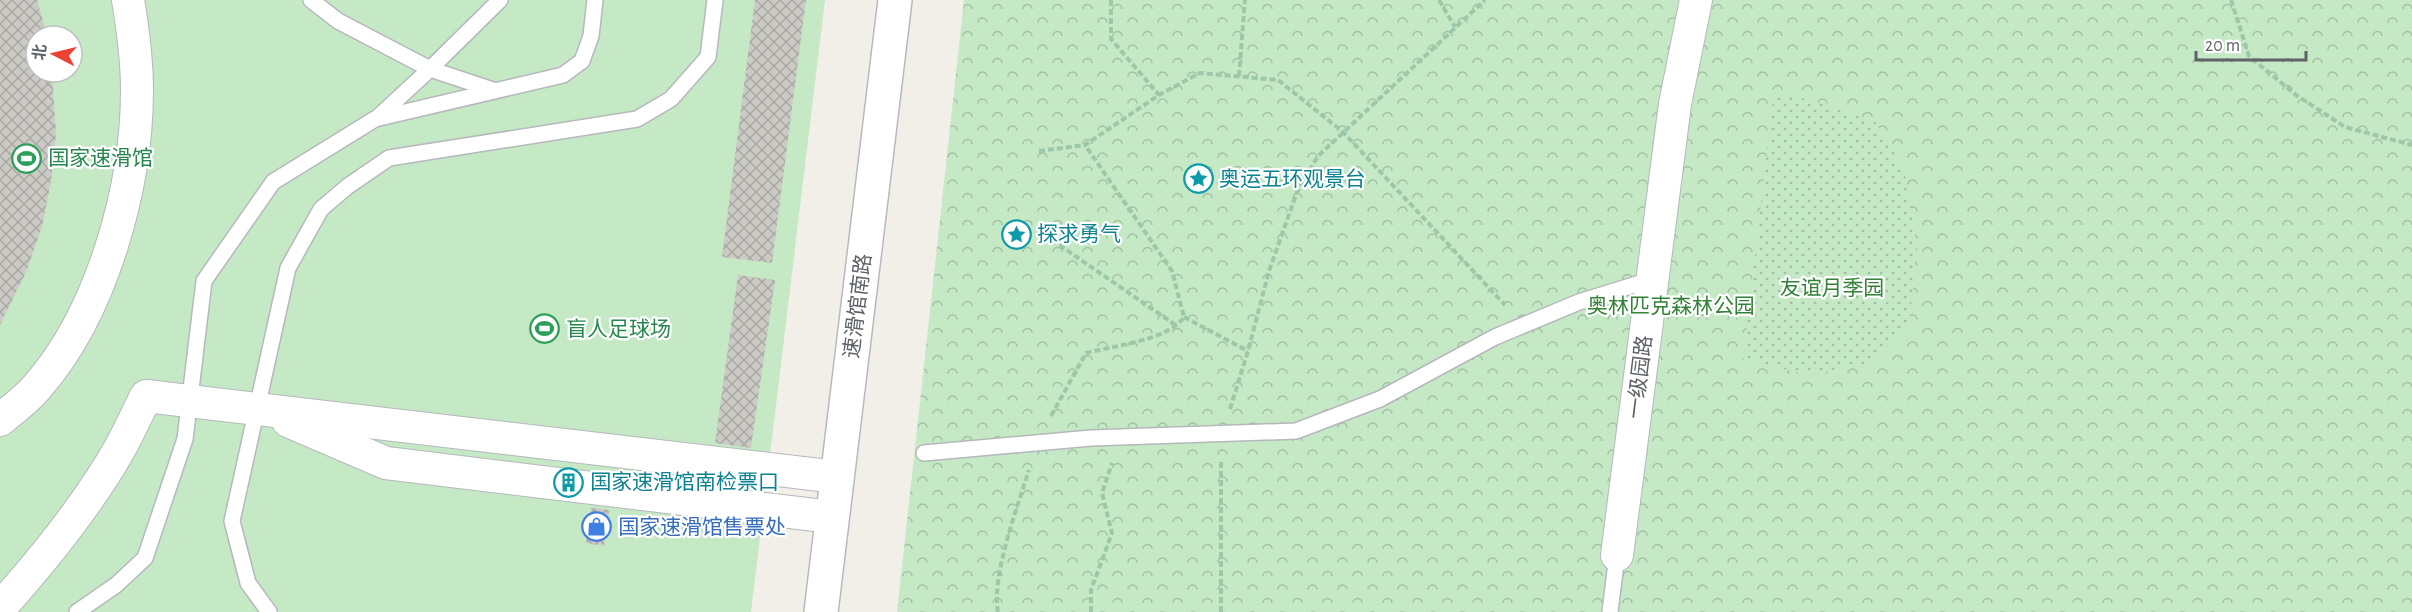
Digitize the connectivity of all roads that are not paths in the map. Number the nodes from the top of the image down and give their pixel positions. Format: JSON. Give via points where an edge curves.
{"nodes":[{"id":1,"x":128,"y":0,"type":"edge"},
{"id":2,"x":311,"y":0,"type":"edge"},
{"id":3,"x":500,"y":0,"type":"edge"},
{"id":4,"x":595,"y":0,"type":"edge"},
{"id":5,"x":715,"y":0,"type":"edge"},
{"id":6,"x":895,"y":0,"type":"edge"},
{"id":7,"x":1696,"y":0,"type":"edge"},
{"id":8,"x":430,"y":69,"type":"junction"},
{"id":9,"x":493,"y":90,"type":"junction"},
{"id":10,"x":375,"y":119,"type":"junction"},
{"id":11,"x":1653,"y":279,"type":"junction"},
{"id":12,"x":189,"y":400,"type":"junction"},
{"id":13,"x":257,"y":408,"type":"junction"},
{"id":14,"x":0,"y":420,"type":"edge"},
{"id":15,"x":924,"y":453,"type":"dead end"},
{"id":16,"x":837,"y":477,"type":"junction"},
{"id":17,"x":832,"y":517,"type":"junction"},
{"id":18,"x":1617,"y":555,"type":"joint"},
{"id":19,"x":0,"y":608,"type":"edge"},
{"id":20,"x":78,"y":612,"type":"edge"},
{"id":21,"x":269,"y":612,"type":"edge"},
{"id":22,"x":821,"y":612,"type":"edge"},
{"id":23,"x":1611,"y":612,"type":"edge"}],
"edges":[{"from":1,"to":14,"type":"street","via":[[137,90],[135,139],[116,234],[84,314],[62,352],[37,388]]},
{"from":2,"to":8,"type":"lane","via":[[338,21]]},
{"from":3,"to":8,"type":"lane"},
{"from":4,"to":9,"type":"lane","via":[[591,36],[582,61],[563,75]]},
{"from":5,"to":13,"type":"lane","via":[[708,57],[671,99],[637,119],[389,158],[321,209],[288,268]]},
{"from":6,"to":16,"type":"street","name":"速滑馆南路"},
{"from":7,"to":11,"type":"street","name":"一级园路","via":[[1675,104]]},
{"from":8,"to":9,"type":"lane"},
{"from":8,"to":10,"type":"lane"},
{"from":9,"to":10,"type":"lane"},
{"from":10,"to":12,"type":"lane","via":[[273,182],[204,281]]},
{"from":11,"to":15,"type":"lane","via":[[1579,302],[1494,337],[1380,399],[1296,431],[1120,437]]},
{"from":11,"to":18,"type":"street","name":"一级园路"},
{"from":12,"to":13,"type":"street"},
{"from":12,"to":19,"type":"street","via":[[146,396],[119,450],[81,508]]},
{"from":12,"to":20,"type":"lane","via":[[185,439],[145,558]]},
{"from":13,"to":16,"type":"street"},
{"from":13,"to":17,"type":"street","via":[[386,463]]},
{"from":13,"to":21,"type":"lane","via":[[232,521],[249,583]]},
{"from":16,"to":17,"type":"street","name":"速滑馆南路"},
{"from":17,"to":22,"type":"street","name":"速滑馆南路"},
{"from":18,"to":23,"type":"lane","name":"一级园路"}]}
